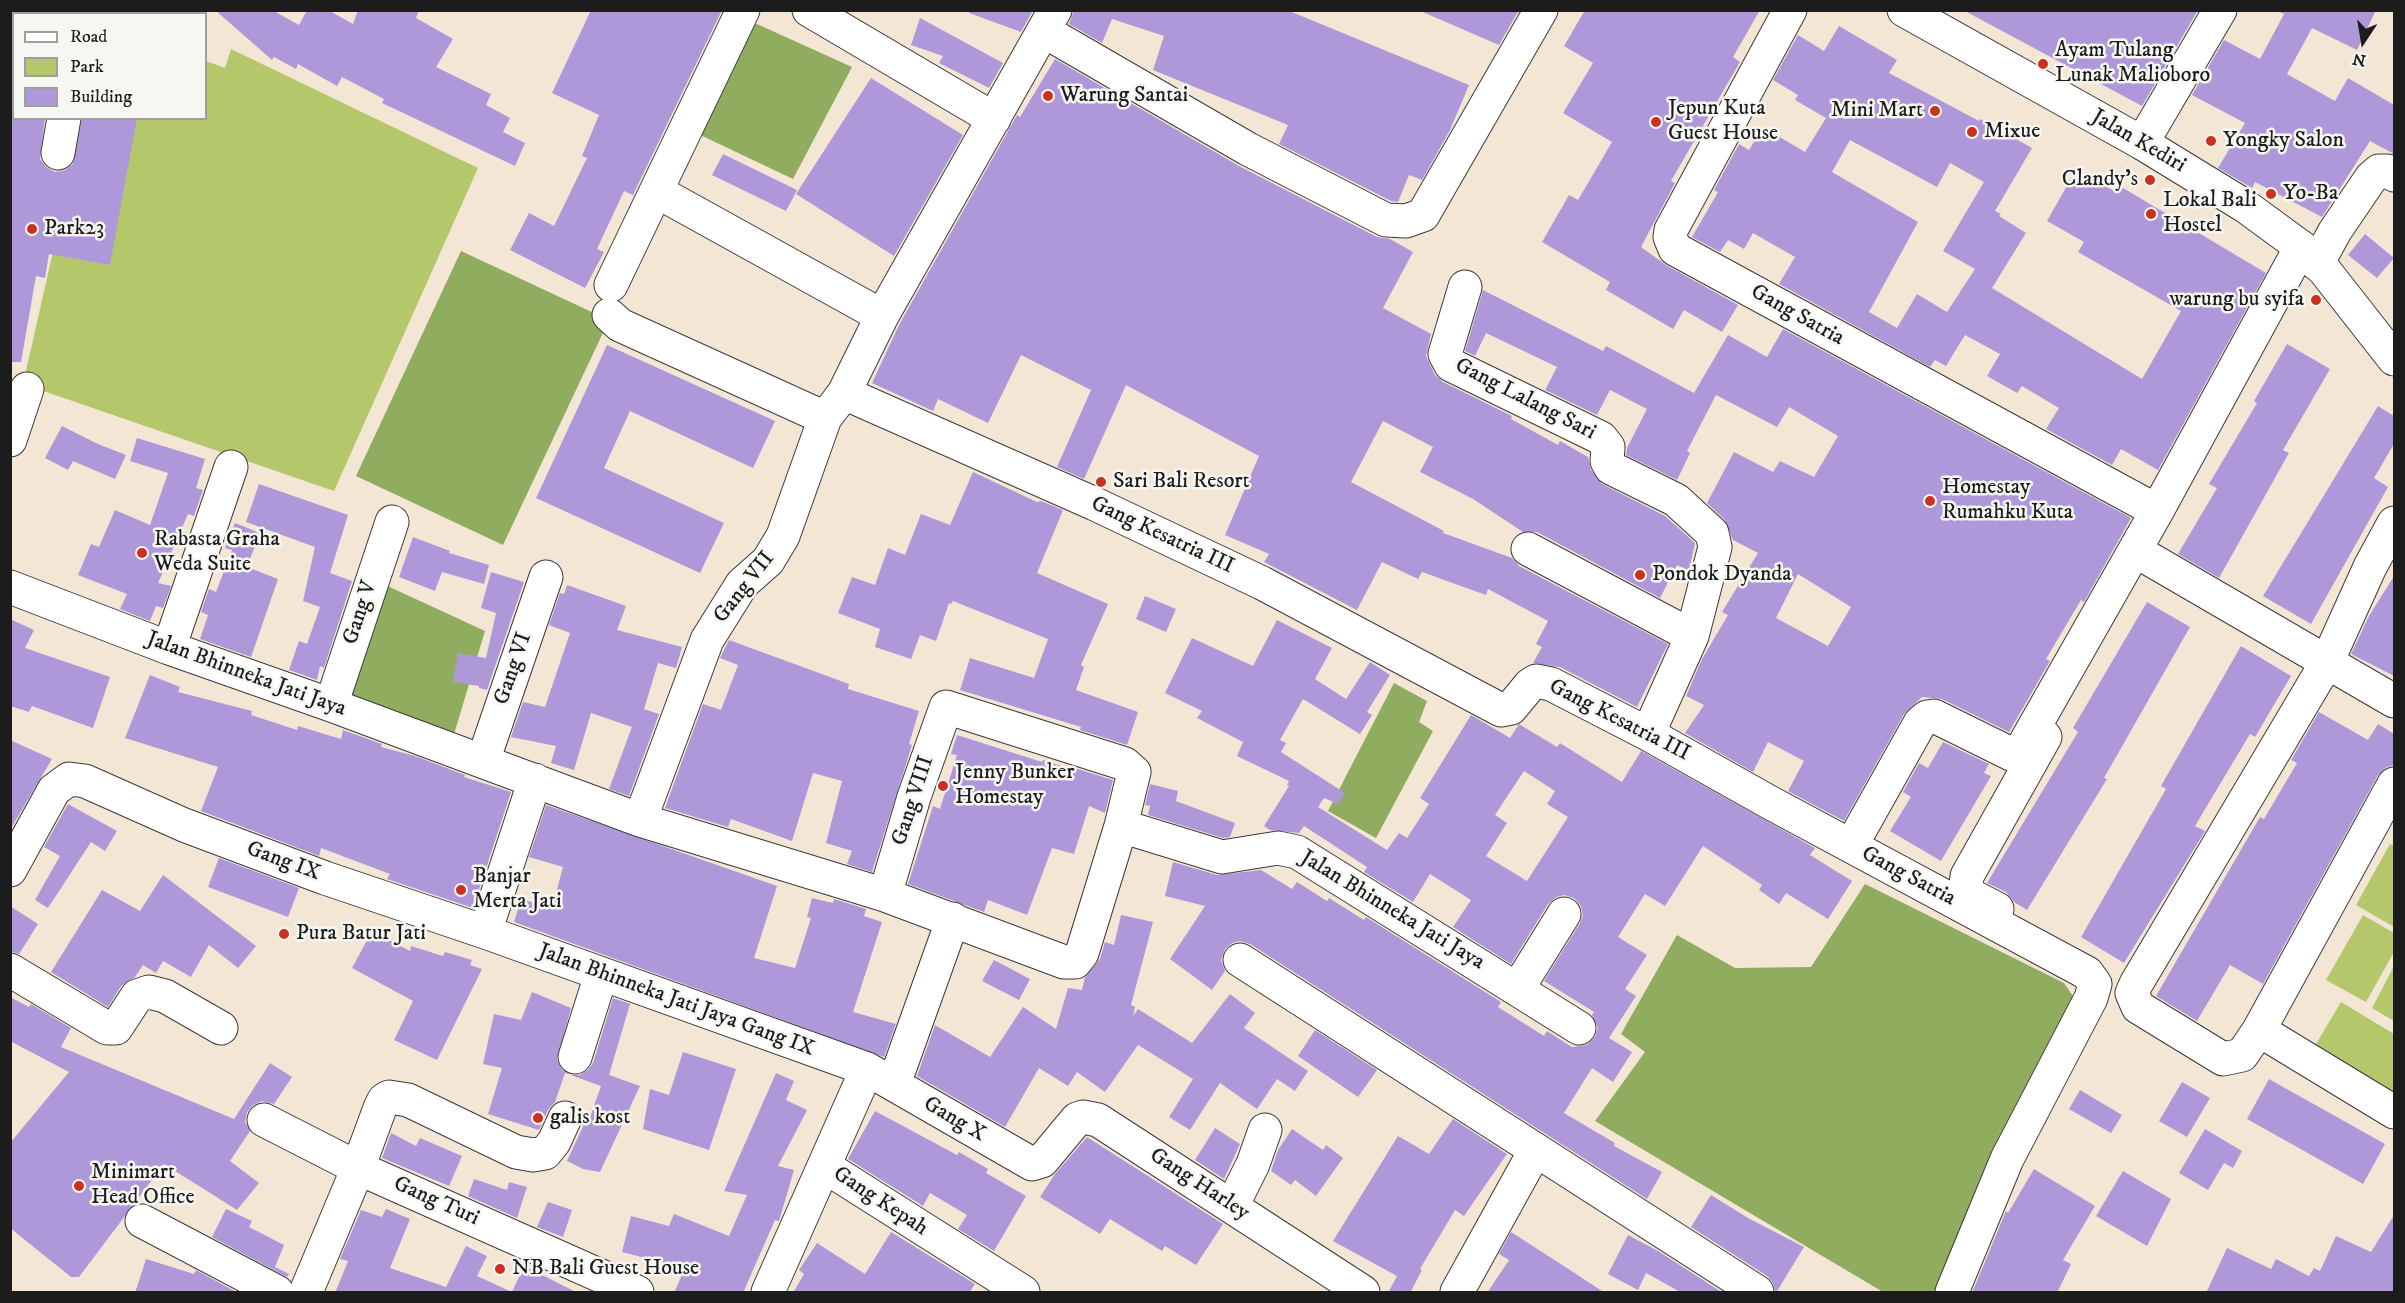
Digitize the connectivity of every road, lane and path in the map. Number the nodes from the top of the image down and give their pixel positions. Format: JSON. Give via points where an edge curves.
{"nodes":[{"id":1,"x":743,"y":10,"type":"edge"},
{"id":2,"x":809,"y":10,"type":"edge"},
{"id":3,"x":1541,"y":10,"type":"edge"},
{"id":4,"x":1790,"y":10,"type":"edge"},
{"id":5,"x":1904,"y":10,"type":"edge"},
{"id":6,"x":2220,"y":10,"type":"edge"},
{"id":7,"x":1050,"y":21,"type":"edge"},
{"id":8,"x":994,"y":119,"type":"junction"},
{"id":9,"x":64,"y":120,"type":"edge"},
{"id":10,"x":2142,"y":143,"type":"junction"},
{"id":11,"x":58,"y":153,"type":"dead end"},
{"id":12,"x":2394,"y":175,"type":"edge"},
{"id":13,"x":658,"y":192,"type":"junction"},
{"id":14,"x":2309,"y":255,"type":"junction"},
{"id":15,"x":1465,"y":286,"type":"dead end"},
{"id":16,"x":882,"y":316,"type":"junction"},
{"id":17,"x":2275,"y":338,"type":"dead end"},
{"id":18,"x":2394,"y":359,"type":"edge"},
{"id":19,"x":27,"y":389,"type":"dead end"},
{"id":20,"x":835,"y":406,"type":"junction"},
{"id":21,"x":10,"y":440,"type":"edge"},
{"id":22,"x":231,"y":467,"type":"dead end"},
{"id":23,"x":2157,"y":511,"type":"junction"},
{"id":24,"x":392,"y":522,"type":"dead end"},
{"id":25,"x":2394,"y":523,"type":"edge"},
{"id":26,"x":1528,"y":549,"type":"dead end"},
{"id":27,"x":2148,"y":558,"type":"junction"},
{"id":28,"x":546,"y":577,"type":"dead end"},
{"id":29,"x":10,"y":587,"type":"edge"},
{"id":30,"x":1692,"y":636,"type":"junction"},
{"id":31,"x":169,"y":648,"type":"junction"},
{"id":32,"x":2327,"y":662,"type":"junction"},
{"id":33,"x":2394,"y":701,"type":"edge"},
{"id":34,"x":331,"y":705,"type":"junction"},
{"id":35,"x":1648,"y":734,"type":"junction"},
{"id":36,"x":483,"y":761,"type":"junction"},
{"id":37,"x":536,"y":780,"type":"junction"},
{"id":38,"x":2394,"y":787,"type":"edge"},
{"id":39,"x":640,"y":820,"type":"junction"},
{"id":40,"x":1121,"y":826,"type":"junction"},
{"id":41,"x":1851,"y":846,"type":"junction"},
{"id":42,"x":10,"y":870,"type":"edge"},
{"id":43,"x":885,"y":896,"type":"junction"},
{"id":44,"x":1564,"y":914,"type":"dead end"},
{"id":45,"x":953,"y":919,"type":"junction"},
{"id":46,"x":485,"y":932,"type":"junction"},
{"id":47,"x":1240,"y":960,"type":"dead end"},
{"id":48,"x":10,"y":970,"type":"edge"},
{"id":49,"x":601,"y":975,"type":"junction"},
{"id":50,"x":2136,"y":984,"type":"junction"},
{"id":51,"x":1518,"y":988,"type":"junction"},
{"id":52,"x":220,"y":1028,"type":"dead end"},
{"id":53,"x":1579,"y":1028,"type":"dead end"},
{"id":54,"x":2259,"y":1030,"type":"junction"},
{"id":55,"x":575,"y":1058,"type":"dead end"},
{"id":56,"x":881,"y":1077,"type":"junction"},
{"id":57,"x":2394,"y":1112,"type":"edge"},
{"id":58,"x":565,"y":1118,"type":"dead end"},
{"id":59,"x":264,"y":1120,"type":"dead end"},
{"id":60,"x":1265,"y":1130,"type":"dead end"},
{"id":61,"x":1535,"y":1151,"type":"junction"},
{"id":62,"x":1042,"y":1161,"type":"joint"},
{"id":63,"x":824,"y":1166,"type":"junction"},
{"id":64,"x":358,"y":1168,"type":"junction"},
{"id":65,"x":1232,"y":1206,"type":"junction"},
{"id":66,"x":142,"y":1221,"type":"dead end"},
{"id":67,"x":625,"y":1289,"type":"edge"},
{"id":68,"x":277,"y":1293,"type":"edge"},
{"id":69,"x":306,"y":1293,"type":"edge"},
{"id":70,"x":768,"y":1293,"type":"edge"},
{"id":71,"x":1023,"y":1293,"type":"edge"},
{"id":72,"x":1363,"y":1293,"type":"edge"},
{"id":73,"x":1457,"y":1293,"type":"edge"},
{"id":74,"x":1757,"y":1293,"type":"edge"},
{"id":75,"x":1952,"y":1293,"type":"edge"}],
"edges":[{"from":1,"to":13,"type":"street"},
{"from":2,"to":8,"type":"street"},
{"from":3,"to":7,"type":"street","via":[[1423,215],[1406,221],[1386,220],[1248,150]]},
{"from":4,"to":23,"type":"street","name":"Gang Satria","via":[[1671,230],[1675,249]]},
{"from":5,"to":10,"type":"street","name":"Jalan Kediri"},
{"from":6,"to":10,"type":"street"},
{"from":7,"to":8,"type":"street"},
{"from":8,"to":16,"type":"street"},
{"from":9,"to":11,"type":"street"},
{"from":10,"to":14,"type":"street","name":"Jalan Kediri","via":[[2245,206]]},
{"from":12,"to":14,"type":"street","name":"Gang Satria","via":[[2379,171],[2371,178],[2335,231]]},
{"from":13,"to":16,"type":"street"},
{"from":13,"to":20,"type":"street","via":[[610,300],[620,325]]},
{"from":14,"to":18,"type":"street","name":"Jalan Kediri"},
{"from":14,"to":23,"type":"street","name":"Gang Satria"},
{"from":15,"to":30,"type":"street","name":"Gang Lalang Sari","via":[[1445,354],[1450,365],[1601,438],[1608,447],[1611,468],[1676,500],[1712,533],[1715,547]]},
{"from":16,"to":20,"type":"street"},
{"from":17,"to":27,"type":"street"},
{"from":19,"to":21,"type":"street"},
{"from":20,"to":35,"type":"street","name":"Gang Kesatria III","via":[[1095,504],[1262,583],[1501,710],[1508,710],[1530,685],[1541,681]]},
{"from":20,"to":39,"type":"street","name":"Gang VII","via":[[783,536],[768,561],[742,584],[707,640]]},
{"from":22,"to":31,"type":"street"},
{"from":23,"to":41,"type":"street","name":"Gang Satria","via":[[2020,752],[2013,755],[1934,716],[1927,717]]},
{"from":24,"to":34,"type":"street","name":"Gang V"},
{"from":25,"to":32,"type":"street"},
{"from":26,"to":30,"type":"street"},
{"from":27,"to":32,"type":"street"},
{"from":27,"to":50,"type":"street","via":[[1973,866],[1966,885],[1970,895]]},
{"from":28,"to":36,"type":"street","name":"Gang VI"},
{"from":29,"to":31,"type":"street","name":"Jalan Bhinneka Jati Jaya"},
{"from":30,"to":35,"type":"street","name":"Gang Lalang Sari"},
{"from":31,"to":34,"type":"street","name":"Jalan Bhinneka Jati Jaya"},
{"from":32,"to":33,"type":"street"},
{"from":32,"to":50,"type":"street"},
{"from":34,"to":36,"type":"street","name":"Jalan Bhinneka Jati Jaya"},
{"from":35,"to":41,"type":"street","name":"Gang Kesatria III"},
{"from":36,"to":37,"type":"street","name":"Jalan Bhinneka Jati Jaya"},
{"from":37,"to":39,"type":"street","name":"Jalan Bhinneka Jati Jaya"},
{"from":37,"to":46,"type":"street"},
{"from":38,"to":54,"type":"street"},
{"from":39,"to":43,"type":"street","name":"Jalan Bhinneka Jati Jaya"},
{"from":40,"to":43,"type":"street","name":"Gang VIII","via":[[1134,780],[1134,772],[1125,764],[946,707]]},
{"from":40,"to":45,"type":"street","name":"Jalan Bhinneka Jati Jaya","via":[[1082,953],[1075,962],[1064,962]]},
{"from":40,"to":51,"type":"street","name":"Jalan Bhinneka Jati Jaya","via":[[1222,857],[1278,848],[1297,852]]},
{"from":41,"to":75,"type":"street","name":"Gang Satria","via":[[2087,973],[2095,984],[2091,999],[2007,1159]]},
{"from":42,"to":46,"type":"street","name":"Gang IX","via":[[54,790],[69,779],[85,781],[184,825]]},
{"from":43,"to":45,"type":"street","name":"Jalan Bhinneka Jati Jaya"},
{"from":44,"to":51,"type":"street"},
{"from":45,"to":56,"type":"street"},
{"from":46,"to":49,"type":"street","name":"Jalan Bhinneka Jati Jaya Gang IX"},
{"from":47,"to":61,"type":"street"},
{"from":48,"to":52,"type":"street","via":[[107,1028],[116,1028],[137,996],[149,992],[165,996]]},
{"from":49,"to":55,"type":"street"},
{"from":49,"to":56,"type":"street","name":"Jalan Bhinneka Jati Jaya Gang IX"},
{"from":50,"to":54,"type":"street","via":[[2132,993],[2138,1007],[2223,1059],[2242,1055]]},
{"from":51,"to":53,"type":"street","name":"Jalan Bhinneka Jati Jaya"},
{"from":54,"to":57,"type":"street"},
{"from":56,"to":62,"type":"street","name":"Gang X","via":[[1025,1161]]},
{"from":56,"to":63,"type":"street"},
{"from":58,"to":64,"type":"street","via":[[554,1142],[545,1152],[533,1155],[516,1152],[408,1100],[389,1097],[380,1108]]},
{"from":59,"to":64,"type":"street","name":"Gang Turi"},
{"from":60,"to":65,"type":"street"},
{"from":61,"to":73,"type":"street"},
{"from":61,"to":74,"type":"street"},
{"from":62,"to":65,"type":"street","name":"Gang Harley","via":[[1071,1124],[1083,1117],[1095,1119]]},
{"from":63,"to":70,"type":"street","name":"Gang Kepah"},
{"from":63,"to":71,"type":"street","name":"Gang Kepah"},
{"from":64,"to":67,"type":"street","name":"Gang Turi"},
{"from":64,"to":69,"type":"street"},
{"from":65,"to":72,"type":"street","name":"Gang Harley"},
{"from":66,"to":68,"type":"street"}]}
